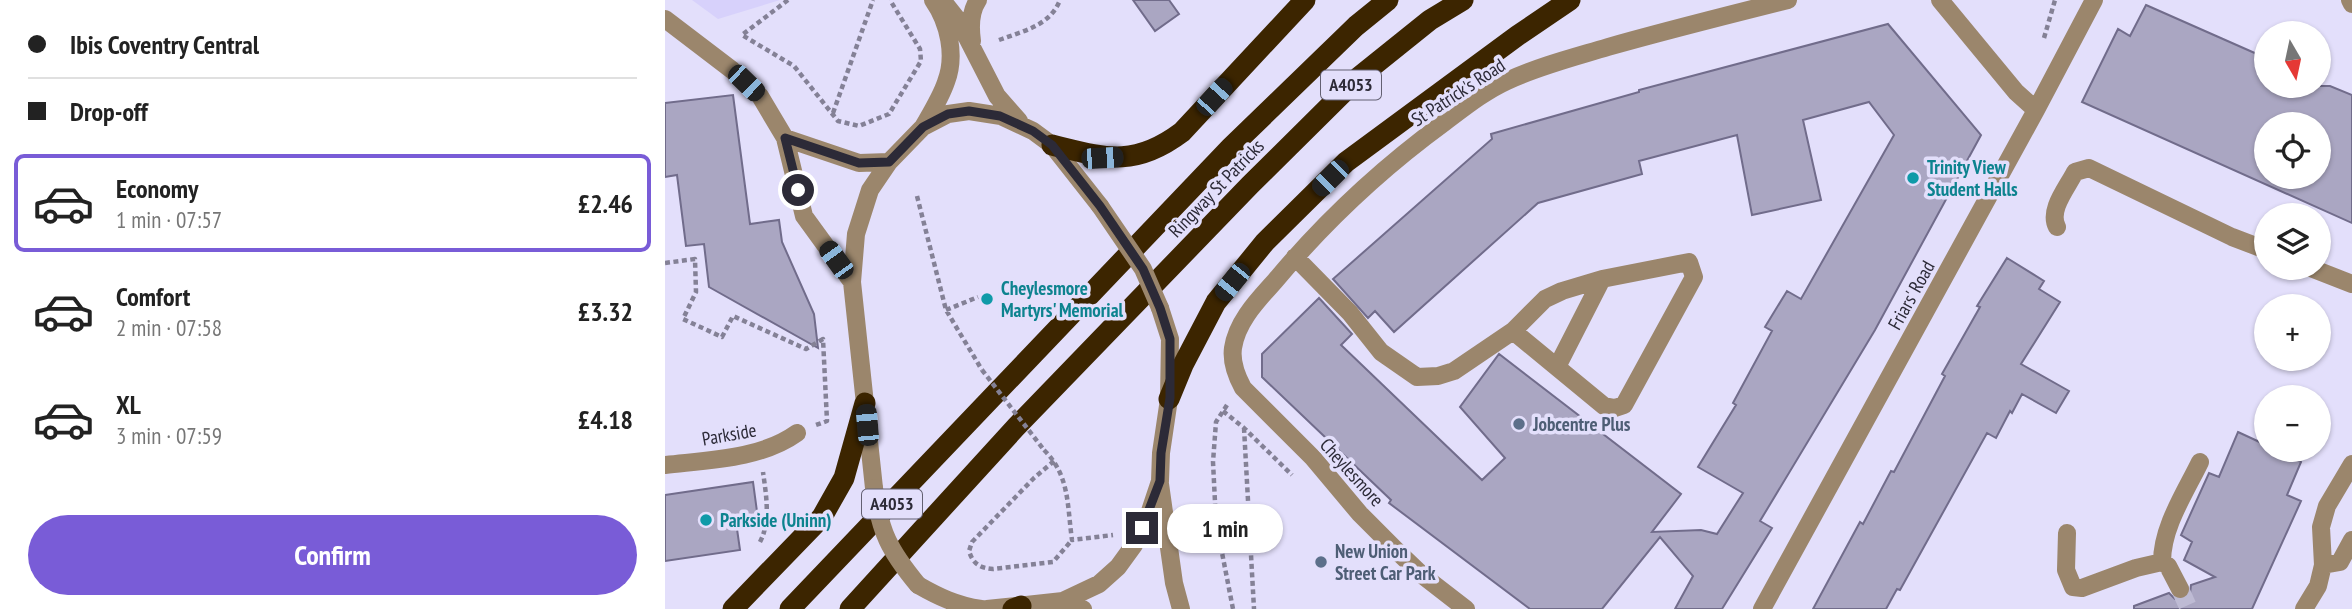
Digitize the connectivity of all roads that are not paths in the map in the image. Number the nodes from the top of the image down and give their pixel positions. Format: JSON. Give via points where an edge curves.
{"nodes":[{"id":1,"x":933,"y":0,"type":"edge"},
{"id":2,"x":942,"y":0,"type":"edge"},
{"id":3,"x":1305,"y":0,"type":"edge"},
{"id":4,"x":1388,"y":0,"type":"edge"},
{"id":5,"x":1464,"y":0,"type":"edge"},
{"id":6,"x":1570,"y":0,"type":"edge"},
{"id":7,"x":1788,"y":0,"type":"edge"},
{"id":8,"x":1940,"y":0,"type":"edge"},
{"id":9,"x":2094,"y":0,"type":"edge"},
{"id":10,"x":976,"y":4,"type":"edge"},
{"id":11,"x":665,"y":19,"type":"edge"},
{"id":12,"x":972,"y":45,"type":"junction"},
{"id":13,"x":2036,"y":110,"type":"junction"},
{"id":14,"x":923,"y":127,"type":"junction"},
{"id":15,"x":1033,"y":131,"type":"junction"},
{"id":16,"x":785,"y":138,"type":"junction"},
{"id":17,"x":1052,"y":145,"type":"junction"},
{"id":18,"x":889,"y":162,"type":"junction"},
{"id":19,"x":2057,"y":227,"type":"dead end"},
{"id":20,"x":2254,"y":245,"type":"edge"},
{"id":21,"x":1295,"y":257,"type":"junction"},
{"id":22,"x":2331,"y":276,"type":"edge"},
{"id":23,"x":1602,"y":279,"type":"junction"},
{"id":24,"x":852,"y":282,"type":"junction"},
{"id":25,"x":2352,"y":284,"type":"edge"},
{"id":26,"x":1513,"y":331,"type":"junction"},
{"id":27,"x":1233,"y":347,"type":"joint"},
{"id":28,"x":1557,"y":367,"type":"junction"},
{"id":29,"x":1170,"y":398,"type":"junction"},
{"id":30,"x":865,"y":403,"type":"junction"},
{"id":31,"x":797,"y":433,"type":"road end"},
{"id":32,"x":2200,"y":462,"type":"dead end"},
{"id":33,"x":2352,"y":464,"type":"edge"},
{"id":34,"x":665,"y":465,"type":"edge"},
{"id":35,"x":1160,"y":481,"type":"junction"},
{"id":36,"x":2067,"y":533,"type":"dead end"},
{"id":37,"x":2352,"y":540,"type":"edge"},
{"id":38,"x":2162,"y":562,"type":"junction"},
{"id":39,"x":2323,"y":565,"type":"junction"},
{"id":40,"x":2179,"y":589,"type":"tunnel mouth"},
{"id":41,"x":1063,"y":601,"type":"junction"},
{"id":42,"x":1017,"y":608,"type":"edge"},
{"id":43,"x":733,"y":609,"type":"edge"},
{"id":44,"x":790,"y":609,"type":"edge"},
{"id":45,"x":850,"y":609,"type":"edge"},
{"id":46,"x":981,"y":609,"type":"edge"},
{"id":47,"x":987,"y":609,"type":"edge"},
{"id":48,"x":1083,"y":609,"type":"edge"},
{"id":49,"x":1181,"y":609,"type":"edge"},
{"id":50,"x":1466,"y":609,"type":"edge"},
{"id":51,"x":1762,"y":609,"type":"edge"},
{"id":52,"x":2304,"y":609,"type":"edge"}],
"edges":[{"from":1,"to":14,"type":"street","via":[[948,36],[950,66]]},
{"from":2,"to":12,"type":"street"},
{"from":3,"to":17,"type":"highway","via":[[1182,132],[1162,147],[1138,156],[1102,158]]},
{"from":4,"to":44,"type":"highway","name":"Ringway St Patricks","number":"A4053","via":[[1231,147]]},
{"from":5,"to":45,"type":"highway","name":"Ringway St Patricks","number":"A4053","via":[[1430,20],[1359,77],[1250,185],[1016,427]]},
{"from":6,"to":29,"type":"highway","via":[[1346,162],[1265,242],[1216,302]]},
{"from":7,"to":21,"type":"street","name":"St Patrick's Road","via":[[1565,60],[1507,81],[1400,155]]},
{"from":8,"to":13,"type":"street"},
{"from":9,"to":13,"type":"street","name":"Friars' Road"},
{"from":10,"to":12,"type":"street"},
{"from":11,"to":16,"type":"street","via":[[760,96]]},
{"from":12,"to":15,"type":"street","via":[[1004,107]]},
{"from":13,"to":51,"type":"street","name":"Friars' Road"},
{"from":14,"to":15,"type":"street","via":[[948,114],[969,111],[1000,116]]},
{"from":14,"to":18,"type":"street"},
{"from":15,"to":17,"type":"street"},
{"from":16,"to":18,"type":"street","via":[[859,163]]},
{"from":16,"to":24,"type":"street","via":[[804,216]]},
{"from":17,"to":29,"type":"street","bridge":true,"via":[[1143,269],[1170,339]]},
{"from":18,"to":24,"type":"street","via":[[870,190],[856,234]]},
{"from":19,"to":20,"type":"street","via":[[2054,212],[2075,172],[2089,168]]},
{"from":21,"to":26,"type":"street","via":[[1381,352],[1417,377],[1454,371]]},
{"from":21,"to":27,"type":"street","name":"St Patrick's Road","via":[[1251,309]]},
{"from":22,"to":25,"type":"street"},
{"from":23,"to":26,"type":"street","via":[[1545,299]]},
{"from":23,"to":28,"type":"street"},
{"from":23,"to":28,"type":"street","via":[[1689,262],[1694,277],[1624,405],[1604,405]]},
{"from":24,"to":30,"type":"street"},
{"from":26,"to":28,"type":"street"},
{"from":27,"to":50,"type":"street","name":"Cheylesmore","via":[[1236,375],[1243,388],[1422,576]]},
{"from":29,"to":35,"type":"street"},
{"from":30,"to":43,"type":"highway","via":[[844,478],[822,517]]},
{"from":30,"to":46,"type":"street","bridge":true,"via":[[885,540],[918,584],[960,606]]},
{"from":31,"to":34,"type":"street","name":"Parkside","via":[[759,451]]},
{"from":32,"to":38,"type":"street","via":[[2170,525]]},
{"from":33,"to":39,"type":"street","via":[[2327,506],[2321,527]]},
{"from":35,"to":41,"type":"street","via":[[1134,545],[1118,567],[1099,584]]},
{"from":35,"to":49,"type":"street"},
{"from":36,"to":38,"type":"street","via":[[2066,570],[2069,582],[2077,588]]},
{"from":37,"to":39,"type":"street","via":[[2340,562]]},
{"from":38,"to":40,"type":"street"},
{"from":39,"to":52,"type":"street","via":[[2318,586]]},
{"from":41,"to":42,"type":"street"},
{"from":41,"to":48,"type":"street"},
{"from":42,"to":47,"type":"street"}]}
